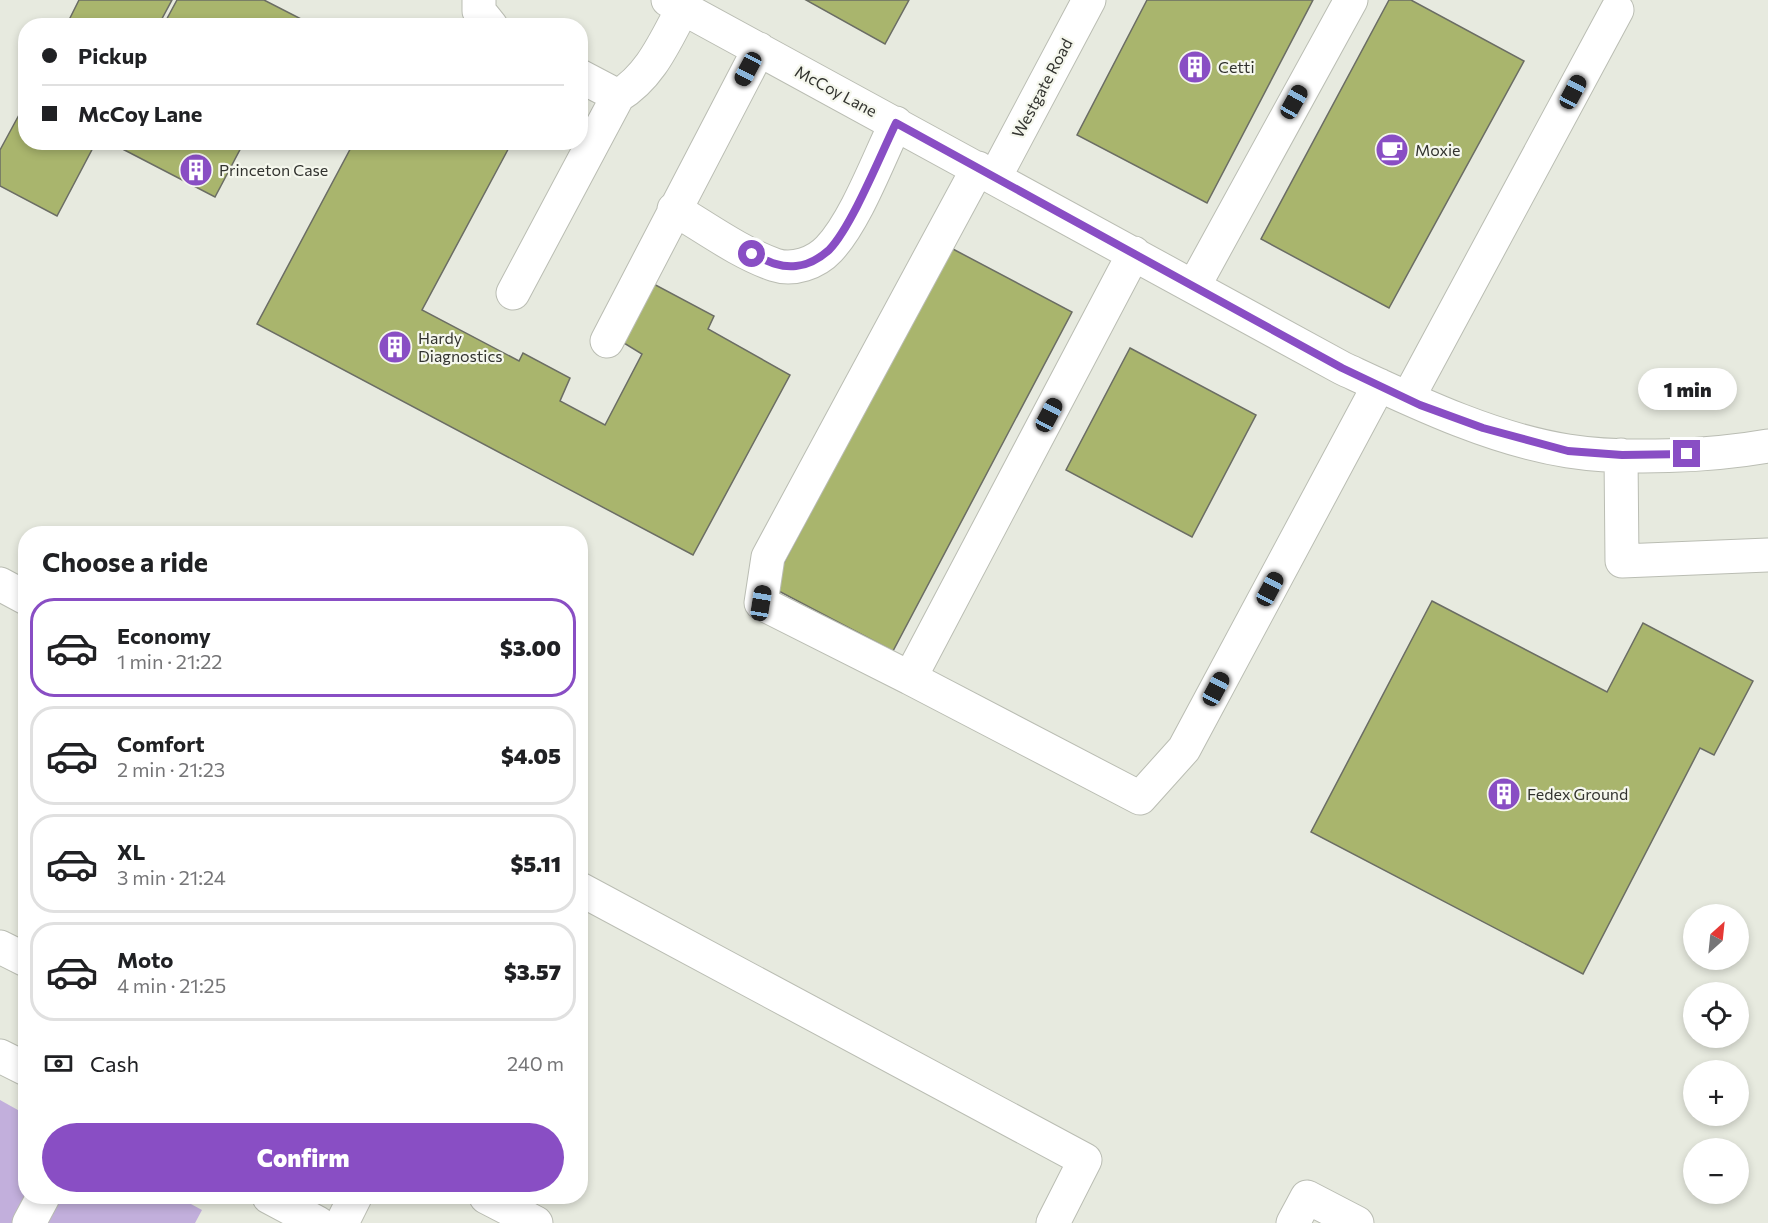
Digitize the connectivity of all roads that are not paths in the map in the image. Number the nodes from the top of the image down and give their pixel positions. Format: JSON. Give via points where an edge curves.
{"nodes":[{"id":1,"x":479,"y":0,"type":"edge"},
{"id":2,"x":1089,"y":0,"type":"edge"},
{"id":3,"x":1351,"y":0,"type":"edge"},
{"id":4,"x":675,"y":4,"type":"edge"},
{"id":5,"x":1617,"y":10,"type":"dead end"},
{"id":6,"x":485,"y":18,"type":"edge"},
{"id":7,"x":759,"y":49,"type":"junction"},
{"id":8,"x":588,"y":80,"type":"edge"},
{"id":9,"x":618,"y":96,"type":"junction"},
{"id":10,"x":896,"y":123,"type":"junction"},
{"id":11,"x":986,"y":172,"type":"junction"},
{"id":12,"x":674,"y":209,"type":"junction"},
{"id":13,"x":1134,"y":253,"type":"junction"},
{"id":14,"x":1194,"y":286,"type":"junction"},
{"id":15,"x":513,"y":293,"type":"dead end"},
{"id":16,"x":607,"y":341,"type":"dead end"},
{"id":17,"x":1393,"y":392,"type":"junction"},
{"id":18,"x":1768,"y":446,"type":"edge"},
{"id":19,"x":1622,"y":455,"type":"junction"},
{"id":20,"x":1768,"y":555,"type":"edge"},
{"id":21,"x":0,"y":584,"type":"edge"},
{"id":22,"x":18,"y":594,"type":"edge"},
{"id":23,"x":910,"y":678,"type":"junction"},
{"id":24,"x":588,"y":893,"type":"edge"},
{"id":25,"x":0,"y":946,"type":"edge"},
{"id":26,"x":18,"y":956,"type":"edge"},
{"id":27,"x":0,"y":1056,"type":"edge"},
{"id":28,"x":18,"y":1065,"type":"edge"},
{"id":29,"x":39,"y":1204,"type":"edge"},
{"id":30,"x":282,"y":1204,"type":"edge"},
{"id":31,"x":352,"y":1204,"type":"edge"},
{"id":32,"x":499,"y":1204,"type":"edge"},
{"id":33,"x":29,"y":1223,"type":"edge"},
{"id":34,"x":318,"y":1223,"type":"edge"},
{"id":35,"x":342,"y":1223,"type":"edge"},
{"id":36,"x":536,"y":1223,"type":"edge"},
{"id":37,"x":1053,"y":1223,"type":"edge"},
{"id":38,"x":1293,"y":1223,"type":"edge"},
{"id":39,"x":1357,"y":1223,"type":"edge"}],
"edges":[{"from":1,"to":6,"type":"street","via":[[479,11]]},
{"from":2,"to":11,"type":"street","name":"Westgate Road"},
{"from":3,"to":14,"type":"street"},
{"from":4,"to":7,"type":"street","name":"McCoy Lane"},
{"from":4,"to":9,"type":"street","via":[[651,66]]},
{"from":5,"to":17,"type":"street"},
{"from":7,"to":10,"type":"street","name":"McCoy Lane"},
{"from":7,"to":12,"type":"street"},
{"from":8,"to":9,"type":"street"},
{"from":9,"to":15,"type":"street"},
{"from":10,"to":11,"type":"street","name":"McCoy Lane"},
{"from":10,"to":12,"type":"street","via":[[846,225],[829,250],[810,263],[776,265]]},
{"from":11,"to":13,"type":"street","name":"McCoy Lane"},
{"from":11,"to":23,"type":"street","name":"Westgate Road","via":[[768,557],[761,603]]},
{"from":12,"to":16,"type":"street"},
{"from":13,"to":14,"type":"street","name":"McCoy Lane"},
{"from":13,"to":23,"type":"street"},
{"from":14,"to":17,"type":"street","name":"McCoy Lane"},
{"from":17,"to":19,"type":"street","name":"McCoy Lane","via":[[1483,428],[1568,451]]},
{"from":17,"to":23,"type":"street","via":[[1184,749],[1140,798]]},
{"from":18,"to":19,"type":"street","name":"McCoy Lane","via":[[1731,453]]},
{"from":19,"to":20,"type":"street","via":[[1622,561]]},
{"from":21,"to":22,"type":"street"},
{"from":24,"to":37,"type":"street","via":[[1085,1160]]},
{"from":25,"to":26,"type":"street"},
{"from":27,"to":28,"type":"street"},
{"from":29,"to":33,"type":"street"},
{"from":30,"to":34,"type":"street"},
{"from":31,"to":35,"type":"street"},
{"from":32,"to":36,"type":"street"},
{"from":38,"to":39,"type":"street","via":[[1307,1197]]}]}
